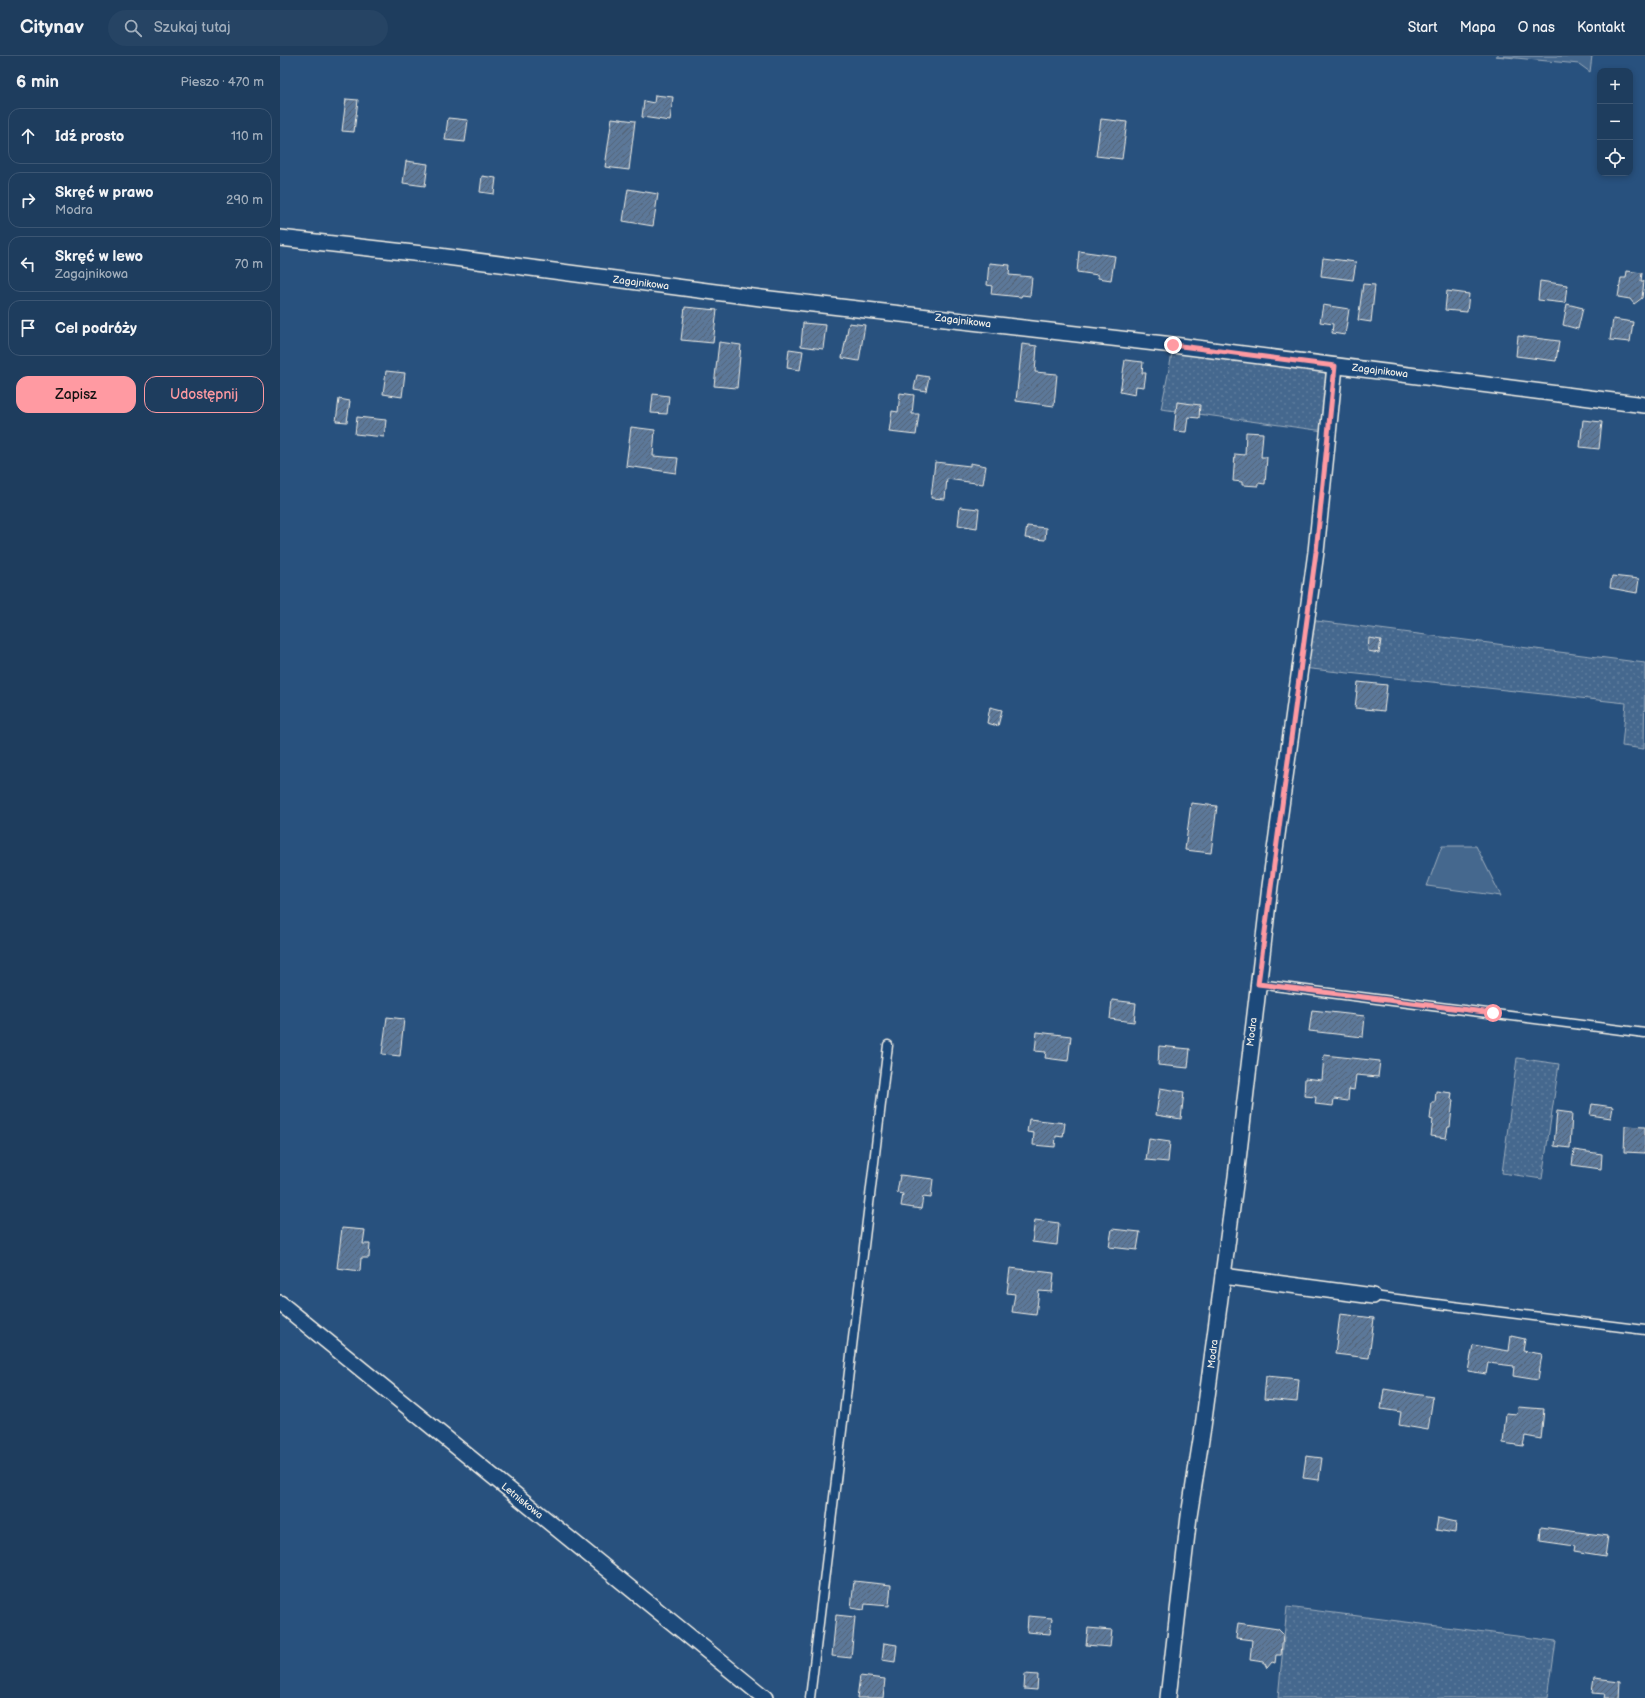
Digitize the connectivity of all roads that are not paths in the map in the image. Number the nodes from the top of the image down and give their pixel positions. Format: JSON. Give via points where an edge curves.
{"nodes":[{"id":1,"x":280,"y":238,"type":"edge"},
{"id":2,"x":1335,"y":366,"type":"junction"},
{"id":3,"x":1645,"y":405,"type":"edge"},
{"id":4,"x":1258,"y":984,"type":"junction"},
{"id":5,"x":1645,"y":1033,"type":"edge"},
{"id":6,"x":888,"y":1045,"type":"dead end"},
{"id":7,"x":1223,"y":1276,"type":"junction"},
{"id":8,"x":1374,"y":1296,"type":"joint"},
{"id":9,"x":280,"y":1302,"type":"edge"},
{"id":10,"x":1645,"y":1330,"type":"edge"},
{"id":11,"x":765,"y":1698,"type":"edge"},
{"id":12,"x":810,"y":1698,"type":"edge"},
{"id":13,"x":1168,"y":1698,"type":"edge"}],
"edges":[{"from":1,"to":2,"type":"street","name":"Zagajnikowa"},
{"from":2,"to":3,"type":"street","name":"Zagajnikowa"},
{"from":2,"to":4,"type":"street","name":"Modra","via":[[1316,552]]},
{"from":4,"to":5,"type":"lane"},
{"from":4,"to":7,"type":"street","name":"Modra"},
{"from":6,"to":12,"type":"lane"},
{"from":7,"to":8,"type":"street"},
{"from":7,"to":13,"type":"street","name":"Modra","via":[[1189,1516]]},
{"from":8,"to":10,"type":"lane"},
{"from":9,"to":11,"type":"street","name":"Letniskowa"}]}
